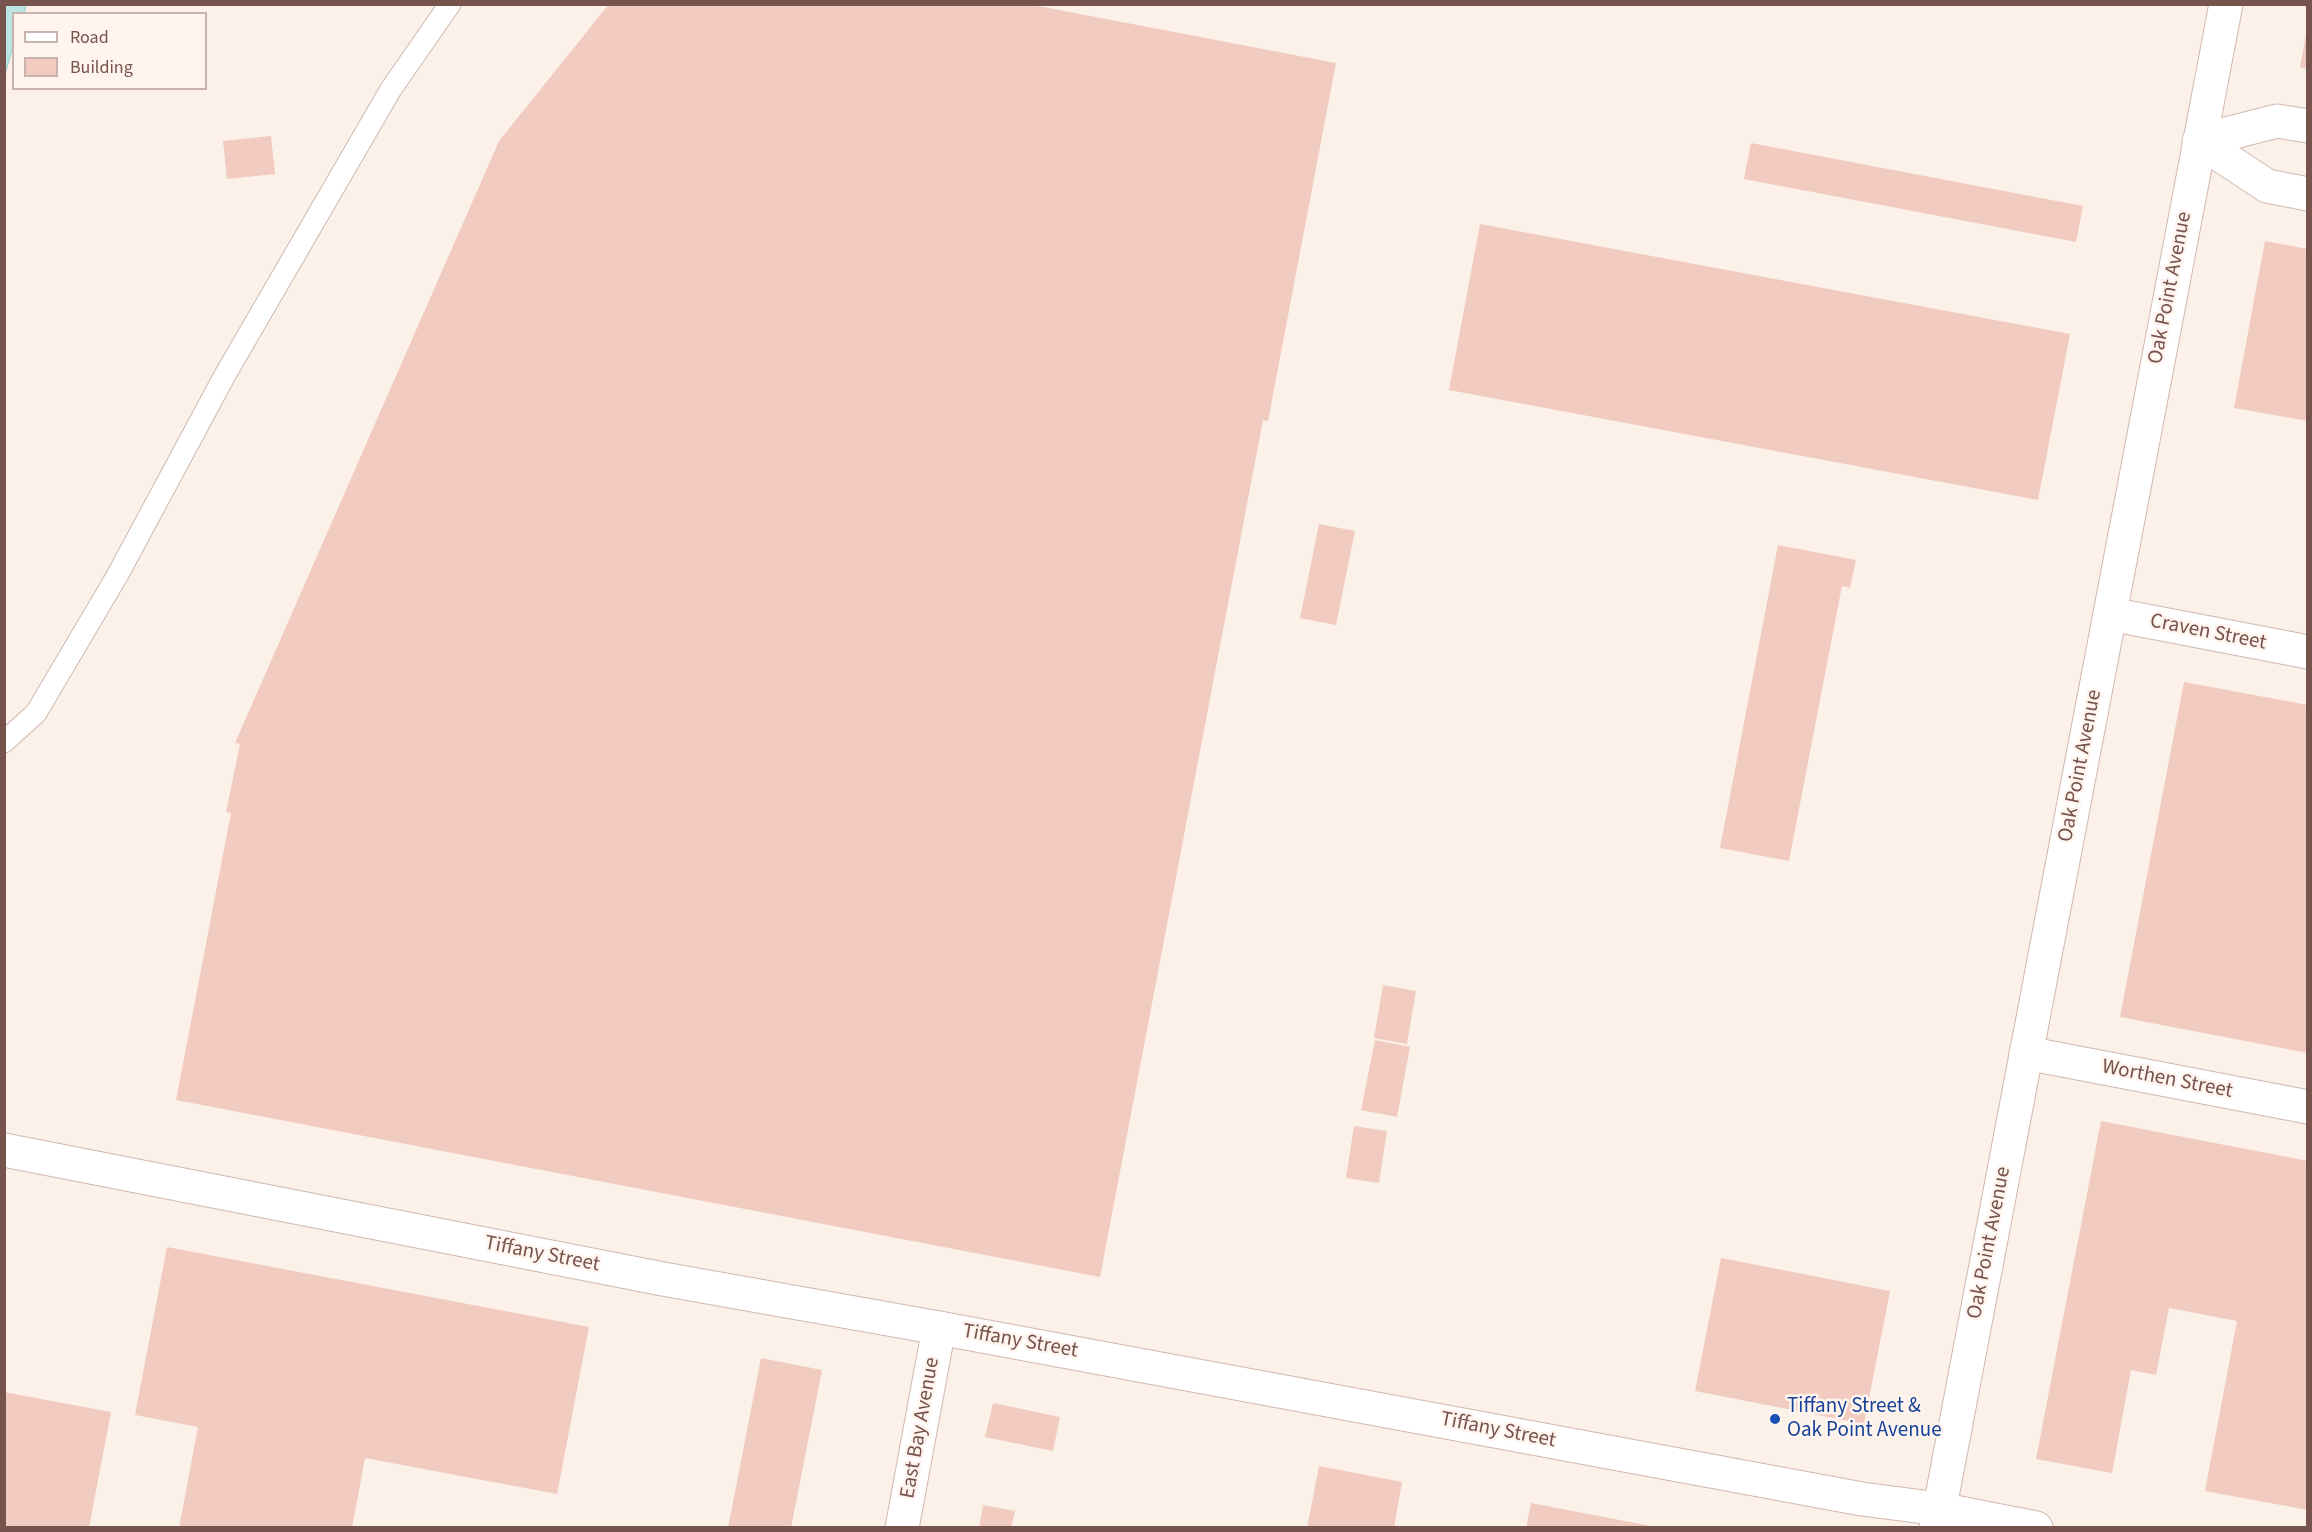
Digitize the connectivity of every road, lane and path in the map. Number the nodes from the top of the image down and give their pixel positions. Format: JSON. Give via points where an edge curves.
{"nodes":[{"id":1,"x":450,"y":4,"type":"edge"},
{"id":2,"x":2226,"y":4,"type":"edge"},
{"id":3,"x":2307,"y":126,"type":"edge"},
{"id":4,"x":2199,"y":141,"type":"junction"},
{"id":5,"x":2307,"y":194,"type":"edge"},
{"id":6,"x":2109,"y":614,"type":"junction"},
{"id":7,"x":2307,"y":652,"type":"edge"},
{"id":8,"x":4,"y":742,"type":"edge"},
{"id":9,"x":2026,"y":1053,"type":"junction"},
{"id":10,"x":2307,"y":1107,"type":"edge"},
{"id":11,"x":4,"y":1150,"type":"edge"},
{"id":12,"x":939,"y":1328,"type":"junction"},
{"id":13,"x":1938,"y":1518,"type":"edge"},
{"id":14,"x":902,"y":1527,"type":"edge"},
{"id":15,"x":2036,"y":1527,"type":"edge"}],
"edges":[{"from":1,"to":8,"type":"lane","via":[[385,99],[36,713]]},
{"from":2,"to":4,"type":"main road","name":"Oak Point Avenue"},
{"from":3,"to":4,"type":"main road","via":[[2277,121]]},
{"from":4,"to":5,"type":"main road","via":[[2267,186]]},
{"from":4,"to":6,"type":"main road","name":"Oak Point Avenue"},
{"from":6,"to":7,"type":"main road","name":"Craven Street"},
{"from":6,"to":9,"type":"main road","name":"Oak Point Avenue"},
{"from":9,"to":10,"type":"main road","name":"Worthen Street"},
{"from":9,"to":13,"type":"main road","name":"Oak Point Avenue"},
{"from":11,"to":12,"type":"main road","name":"Tiffany Street"},
{"from":12,"to":13,"type":"main road","name":"Tiffany Street","via":[[1862,1499]]},
{"from":12,"to":14,"type":"main road","name":"East Bay Avenue"},
{"from":13,"to":15,"type":"main road","name":"Tiffany Street"}]}
